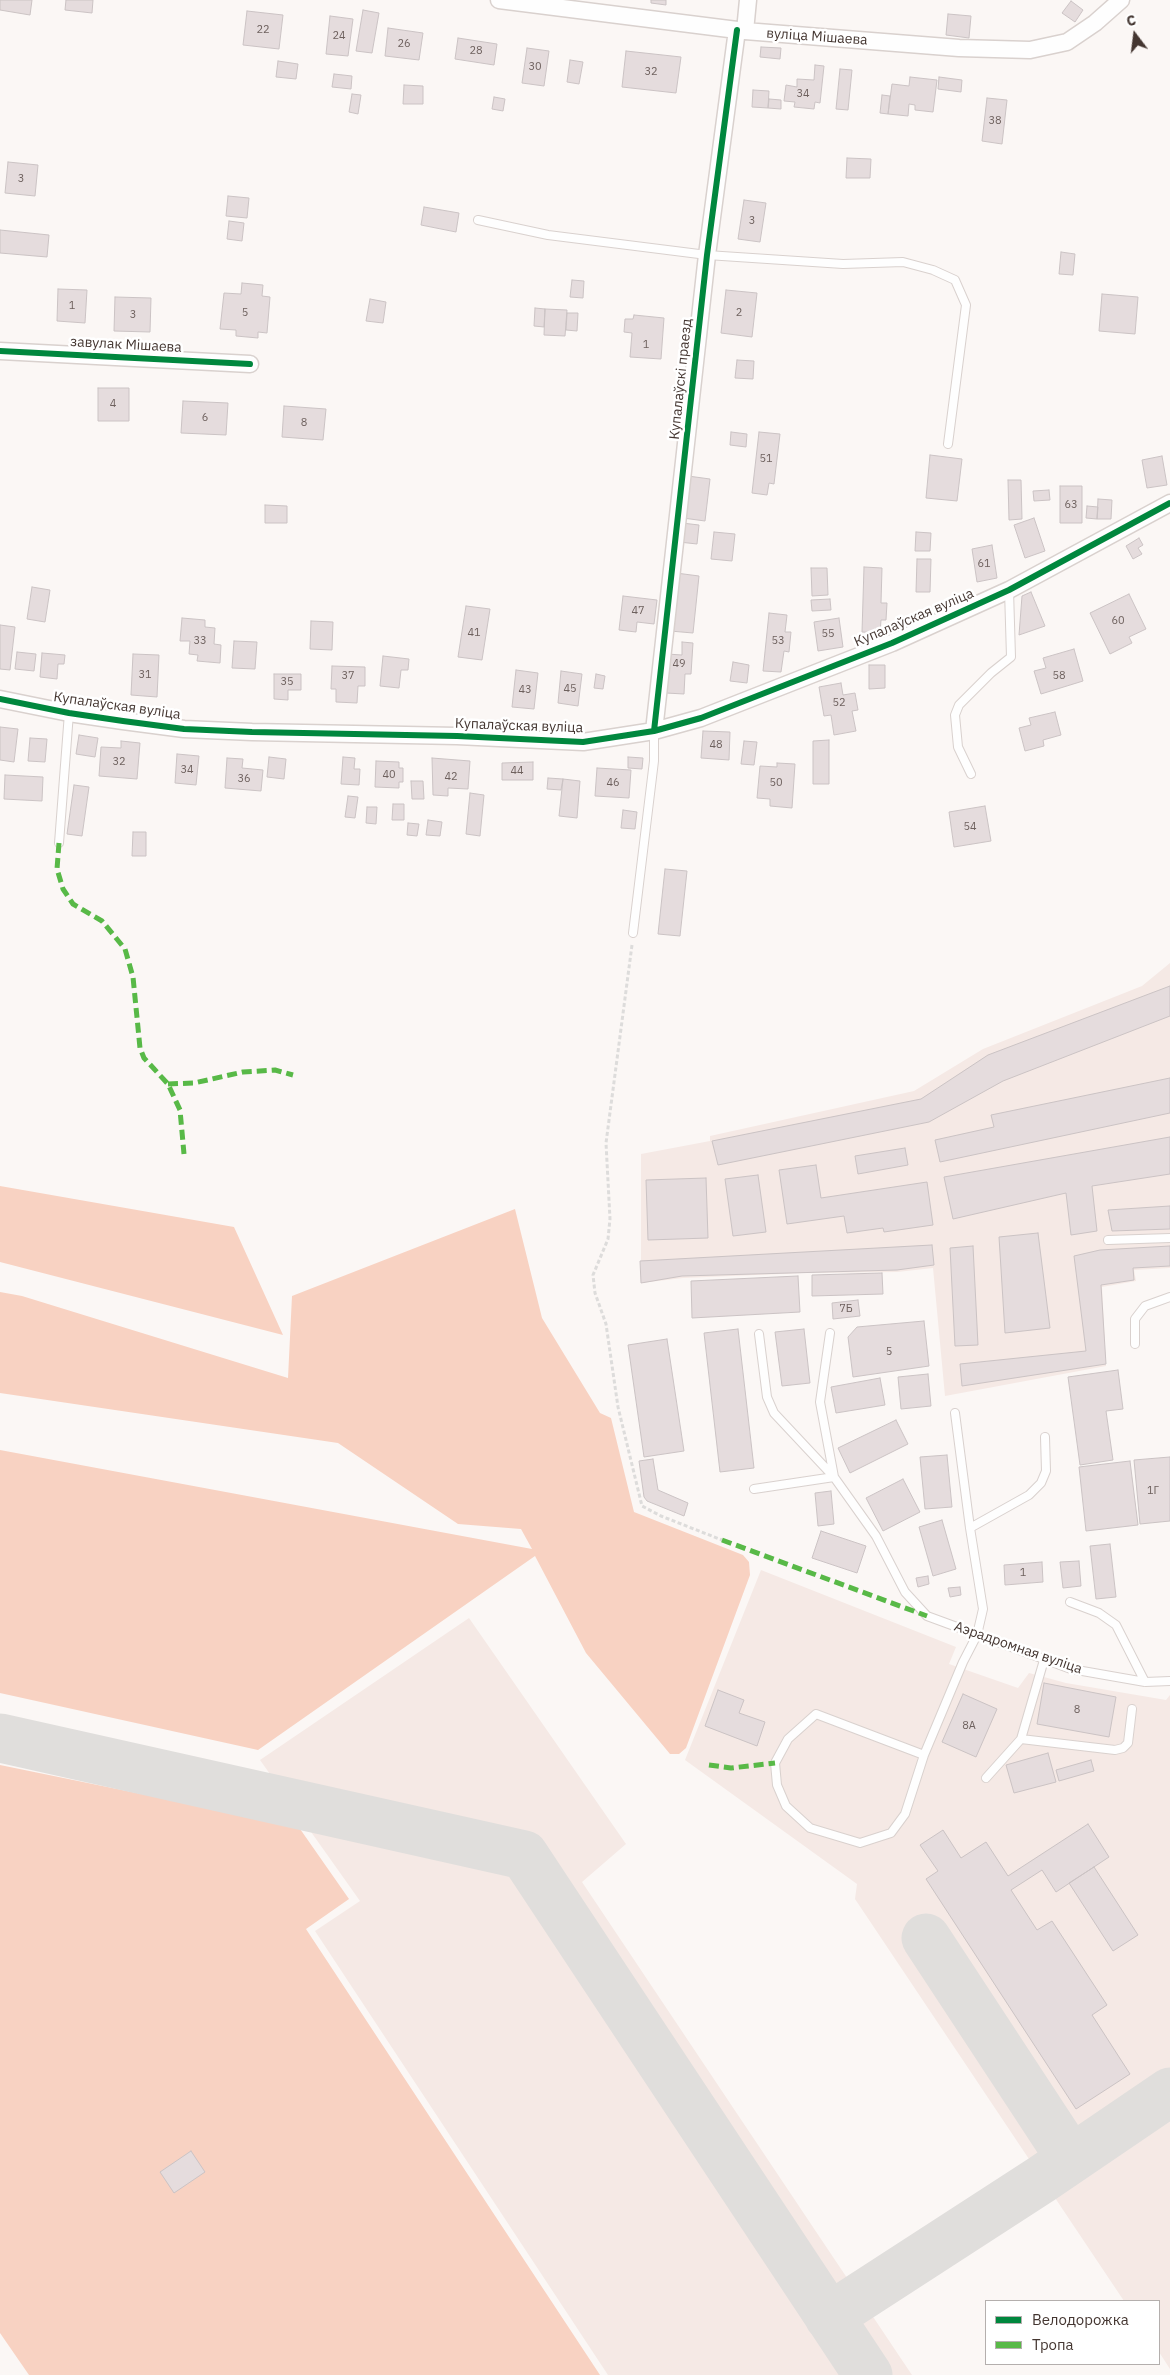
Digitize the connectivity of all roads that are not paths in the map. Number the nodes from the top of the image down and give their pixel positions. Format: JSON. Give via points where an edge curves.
{"nodes":[{"id":1,"x":498,"y":0,"type":"edge"},
{"id":2,"x":748,"y":0,"type":"edge"},
{"id":3,"x":1121,"y":0,"type":"edge"},
{"id":4,"x":741,"y":31,"type":"junction"},
{"id":5,"x":478,"y":220,"type":"dead end"},
{"id":6,"x":707,"y":255,"type":"junction"},
{"id":7,"x":0,"y":351,"type":"edge"},
{"id":8,"x":250,"y":364,"type":"dead end"},
{"id":9,"x":948,"y":444,"type":"dead end"},
{"id":10,"x":1170,"y":503,"type":"edge"},
{"id":11,"x":1009,"y":590,"type":"junction"},
{"id":12,"x":0,"y":699,"type":"edge"},
{"id":13,"x":69,"y":713,"type":"junction"},
{"id":14,"x":654,"y":731,"type":"junction"},
{"id":15,"x":971,"y":774,"type":"dead end"},
{"id":16,"x":59,"y":843,"type":"dead end"},
{"id":17,"x":633,"y":933,"type":"road end"},
{"id":18,"x":1170,"y":1238,"type":"edge"},
{"id":19,"x":1108,"y":1240,"type":"dead end"},
{"id":20,"x":1170,"y":1297,"type":"edge"},
{"id":21,"x":830,"y":1333,"type":"dead end"},
{"id":22,"x":759,"y":1334,"type":"dead end"},
{"id":23,"x":1135,"y":1344,"type":"dead end"},
{"id":24,"x":954,"y":1413,"type":"dead end"},
{"id":25,"x":1045,"y":1437,"type":"dead end"},
{"id":26,"x":834,"y":1477,"type":"junction"},
{"id":27,"x":754,"y":1489,"type":"dead end"},
{"id":28,"x":970,"y":1528,"type":"junction"},
{"id":29,"x":1070,"y":1602,"type":"dead end"},
{"id":30,"x":977,"y":1635,"type":"junction"},
{"id":31,"x":1044,"y":1660,"type":"junction"},
{"id":32,"x":1170,"y":1681,"type":"edge"},
{"id":33,"x":1145,"y":1682,"type":"junction"},
{"id":34,"x":1132,"y":1709,"type":"dead end"},
{"id":35,"x":1021,"y":1739,"type":"junction"},
{"id":36,"x":924,"y":1755,"type":"junction"},
{"id":37,"x":986,"y":1778,"type":"dead end"}],
"edges":[{"from":1,"to":4,"type":"street","name":"вуліца Мішаева"},
{"from":2,"to":4,"type":"street","name":"Купалаўскі праезд"},
{"from":3,"to":4,"type":"street","name":"вуліца Мішаева","via":[[1096,23],[1067,42],[1030,50],[959,48]]},
{"from":4,"to":6,"type":"street","name":"Купалаўскі праезд"},
{"from":5,"to":6,"type":"lane","via":[[548,235]]},
{"from":6,"to":9,"type":"lane","via":[[843,264],[904,262],[955,280],[966,305]]},
{"from":6,"to":14,"type":"street","name":"Купалаўскі праезд"},
{"from":7,"to":8,"type":"street","name":"завулак Мішаева"},
{"from":10,"to":11,"type":"street","name":"Купалаўская вуліца"},
{"from":11,"to":14,"type":"street","name":"Купалаўская вуліца","via":[[892,643],[701,718]]},
{"from":11,"to":15,"type":"lane","via":[[1011,657],[959,705],[955,715],[958,747]]},
{"from":12,"to":13,"type":"street","name":"Купалаўская вуліца"},
{"from":13,"to":14,"type":"street","name":"Купалаўская вуліца","via":[[184,728],[252,732],[582,742]]},
{"from":13,"to":16,"type":"lane"},
{"from":14,"to":17,"type":"lane","via":[[654,761]]},
{"from":18,"to":19,"type":"lane"},
{"from":20,"to":23,"type":"lane","via":[[1145,1306],[1135,1319]]},
{"from":21,"to":26,"type":"lane","via":[[820,1402]]},
{"from":22,"to":26,"type":"lane","via":[[767,1397],[774,1413]]},
{"from":24,"to":28,"type":"lane"},
{"from":25,"to":28,"type":"lane","via":[[1046,1471],[1041,1483],[1029,1496]]},
{"from":26,"to":27,"type":"lane"},
{"from":26,"to":30,"type":"lane","name":"Аэрадромная вуліца","via":[[876,1536],[906,1592],[926,1616]]},
{"from":28,"to":30,"type":"lane","via":[[984,1609]]},
{"from":29,"to":33,"type":"lane","via":[[1099,1613],[1116,1626]]},
{"from":30,"to":31,"type":"lane","name":"Аэрадромная вуліца"},
{"from":30,"to":36,"type":"lane"},
{"from":31,"to":33,"type":"lane","name":"Аэрадромная вуліца","via":[[1071,1670]]},
{"from":31,"to":35,"type":"lane"},
{"from":32,"to":33,"type":"lane","name":"Аэрадромная вуліца"},
{"from":34,"to":35,"type":"lane","via":[[1128,1744],[1123,1748],[1115,1750]]},
{"from":35,"to":37,"type":"lane"},
{"from":36,"to":36,"type":"lane","via":[[905,1814],[891,1833],[860,1843],[810,1828],[786,1806],[777,1785],[775,1763],[788,1739],[816,1714]]}]}
